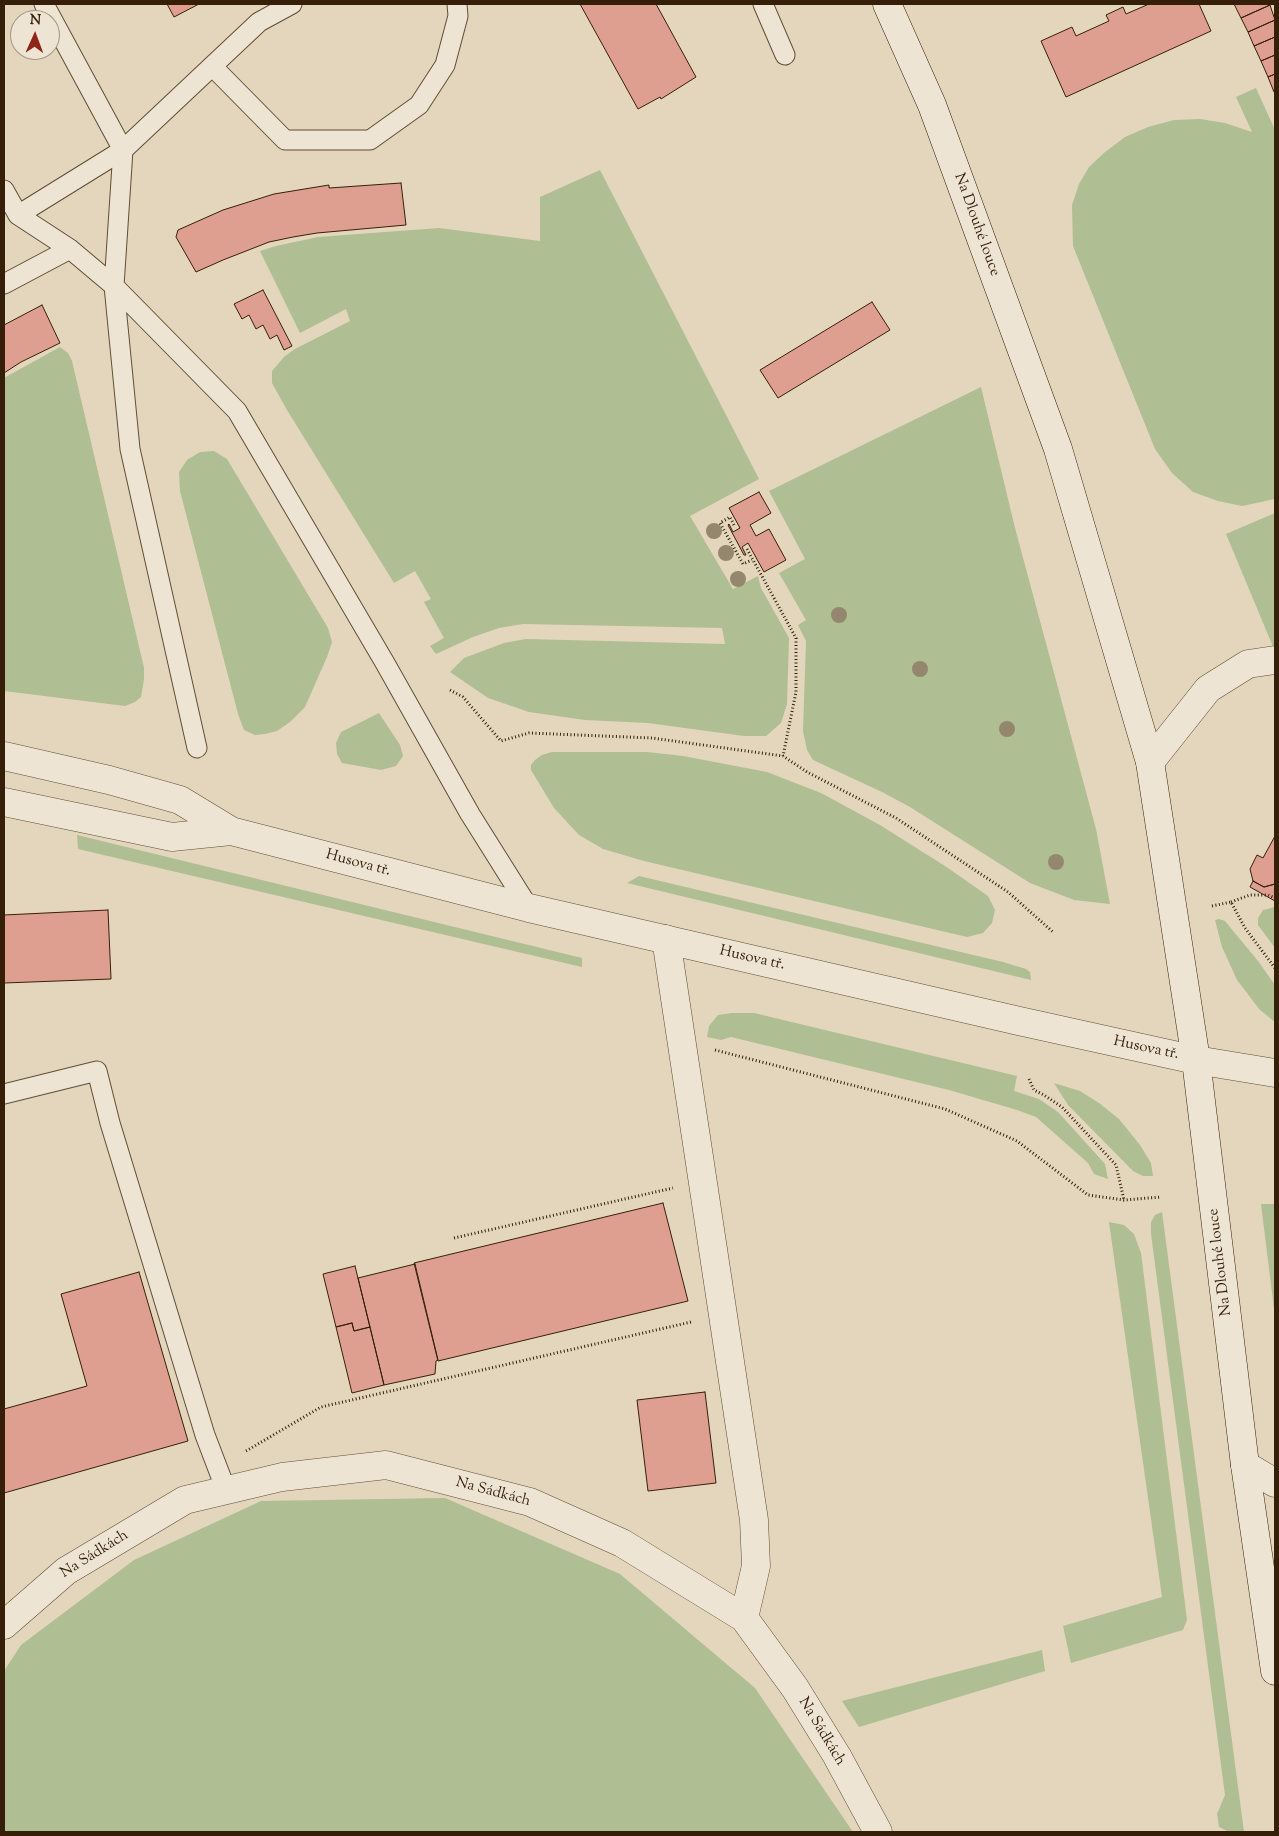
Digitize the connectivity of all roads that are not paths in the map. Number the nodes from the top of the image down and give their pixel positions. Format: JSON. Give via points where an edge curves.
{"nodes":[{"id":1,"x":44,"y":4,"type":"edge"},
{"id":2,"x":292,"y":4,"type":"edge"},
{"id":3,"x":457,"y":4,"type":"edge"},
{"id":4,"x":763,"y":4,"type":"edge"},
{"id":5,"x":887,"y":4,"type":"edge"},
{"id":6,"x":785,"y":55,"type":"dead end"},
{"id":7,"x":212,"y":66,"type":"junction"},
{"id":8,"x":123,"y":150,"type":"junction"},
{"id":9,"x":4,"y":190,"type":"edge"},
{"id":10,"x":18,"y":215,"type":"junction"},
{"id":11,"x":70,"y":249,"type":"junction"},
{"id":12,"x":4,"y":284,"type":"edge"},
{"id":13,"x":114,"y":286,"type":"junction"},
{"id":14,"x":1275,"y":660,"type":"edge"},
{"id":15,"x":198,"y":748,"type":"dead end"},
{"id":16,"x":4,"y":756,"type":"edge"},
{"id":17,"x":1150,"y":762,"type":"junction"},
{"id":18,"x":4,"y":802,"type":"edge"},
{"id":19,"x":231,"y":831,"type":"junction"},
{"id":20,"x":529,"y":908,"type":"junction"},
{"id":21,"x":666,"y":939,"type":"junction"},
{"id":22,"x":1196,"y":1060,"type":"junction"},
{"id":23,"x":1275,"y":1073,"type":"edge"},
{"id":24,"x":4,"y":1094,"type":"edge"},
{"id":25,"x":1245,"y":1465,"type":"junction"},
{"id":26,"x":222,"y":1479,"type":"junction"},
{"id":27,"x":1275,"y":1483,"type":"edge"},
{"id":28,"x":744,"y":1618,"type":"junction"},
{"id":29,"x":4,"y":1625,"type":"edge"},
{"id":30,"x":1275,"y":1671,"type":"edge"},
{"id":31,"x":878,"y":1832,"type":"edge"}],
"edges":[{"from":1,"to":8,"type":"lane"},
{"from":2,"to":7,"type":"lane","via":[[259,22]]},
{"from":3,"to":7,"type":"lane","via":[[458,16],[445,65],[419,104],[370,140],[285,140]]},
{"from":4,"to":6,"type":"lane"},
{"from":5,"to":17,"type":"street","name":"Na Dlouhé louce","via":[[932,104],[1058,449]]},
{"from":7,"to":8,"type":"lane"},
{"from":8,"to":10,"type":"lane"},
{"from":8,"to":13,"type":"lane"},
{"from":9,"to":10,"type":"lane"},
{"from":10,"to":11,"type":"lane"},
{"from":11,"to":12,"type":"lane"},
{"from":11,"to":13,"type":"lane"},
{"from":13,"to":15,"type":"lane","via":[[130,449]]},
{"from":13,"to":20,"type":"lane","via":[[237,412],[470,814]]},
{"from":14,"to":17,"type":"street","via":[[1248,664],[1208,689]]},
{"from":16,"to":19,"type":"street","name":"Husova tř.","via":[[180,800]]},
{"from":17,"to":22,"type":"street","name":"Na Dlouhé louce"},
{"from":18,"to":19,"type":"street","name":"Husova tř.","via":[[172,838]]},
{"from":19,"to":20,"type":"street","name":"Husova tř."},
{"from":20,"to":21,"type":"street","name":"Husova tř."},
{"from":21,"to":22,"type":"street","name":"Husova tř."},
{"from":21,"to":28,"type":"street","via":[[754,1520],[756,1566]]},
{"from":22,"to":23,"type":"street","name":"Husova tř."},
{"from":22,"to":25,"type":"street","name":"Na Dlouhé louce"},
{"from":24,"to":26,"type":"lane","via":[[97,1071],[205,1434]]},
{"from":25,"to":27,"type":"street"},
{"from":25,"to":30,"type":"street","name":"Na Dlouhé louce"},
{"from":26,"to":28,"type":"street","name":"Na Sádkách","via":[[282,1477],[386,1465],[530,1502],[622,1543]]},
{"from":26,"to":29,"type":"street","name":"Na Sádkách","via":[[66,1571]]},
{"from":28,"to":31,"type":"street","name":"Na Sádkách","via":[[814,1718]]}]}
